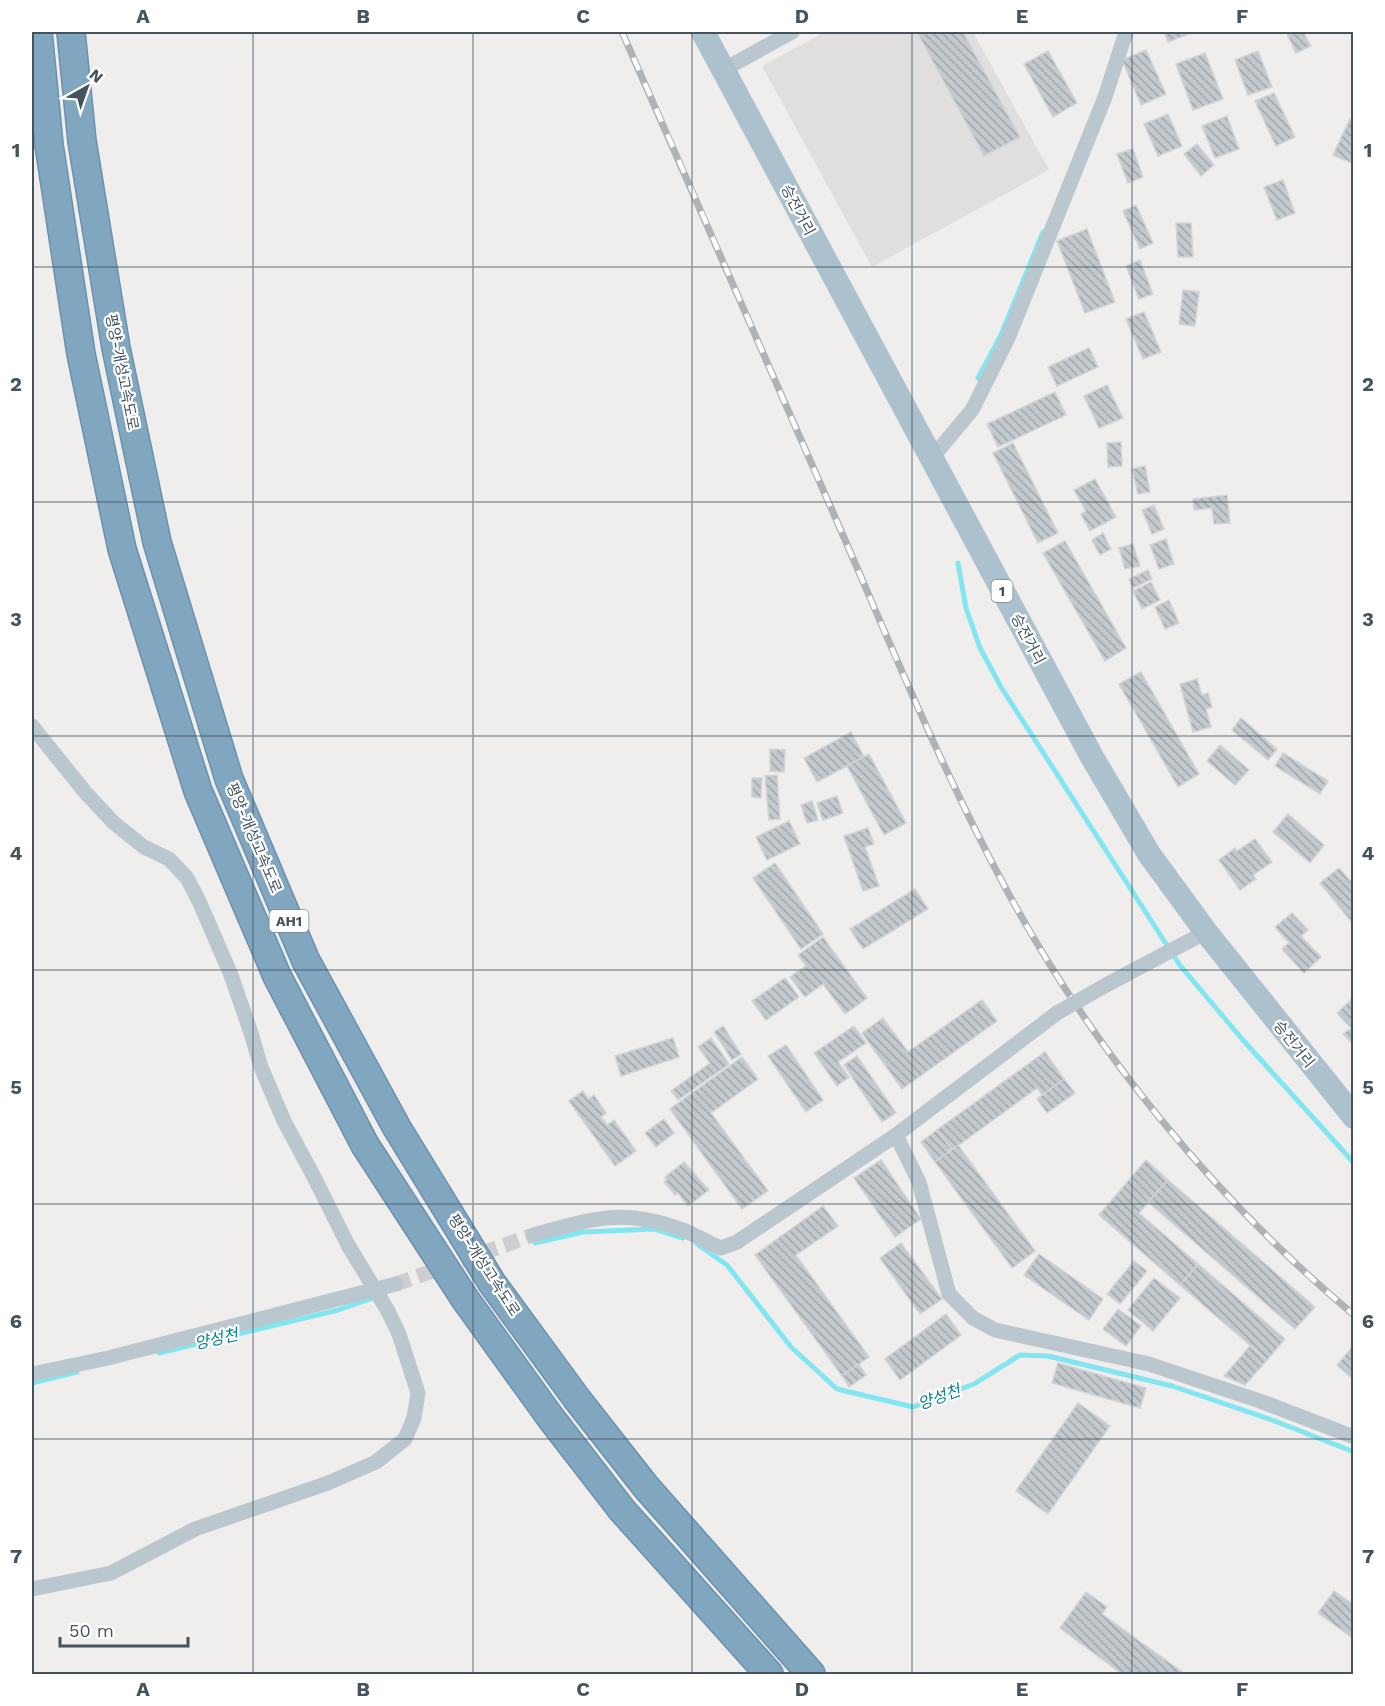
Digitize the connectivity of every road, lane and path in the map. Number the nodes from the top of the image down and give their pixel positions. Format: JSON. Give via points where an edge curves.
{"nodes":[{"id":1,"x":38,"y":32,"type":"edge"},
{"id":2,"x":71,"y":32,"type":"edge"},
{"id":3,"x":703,"y":32,"type":"edge"},
{"id":4,"x":792,"y":32,"type":"edge"},
{"id":5,"x":1126,"y":32,"type":"edge"},
{"id":6,"x":723,"y":70,"type":"junction"},
{"id":7,"x":931,"y":459,"type":"junction"},
{"id":8,"x":32,"y":726,"type":"edge"},
{"id":9,"x":1206,"y":932,"type":"junction"},
{"id":10,"x":1353,"y":1117,"type":"edge"},
{"id":11,"x":896,"y":1135,"type":"junction"},
{"id":12,"x":533,"y":1235,"type":"tunnel mouth"},
{"id":13,"x":396,"y":1284,"type":"tunnel mouth"},
{"id":14,"x":375,"y":1291,"type":"junction"},
{"id":15,"x":32,"y":1374,"type":"edge"},
{"id":16,"x":1353,"y":1437,"type":"edge"},
{"id":17,"x":32,"y":1589,"type":"edge"},
{"id":18,"x":769,"y":1674,"type":"edge"},
{"id":19,"x":811,"y":1674,"type":"edge"}],
"edges":[{"from":1,"to":18,"type":"highway","number":"AH1","via":[[49,145],[81,354],[122,549],[198,791],[277,976],[365,1145],[465,1299],[549,1417],[622,1510]]},
{"from":2,"to":19,"type":"highway","name":"평양-개성고속도로","number":"AH1","via":[[82,141],[109,302],[157,542],[229,779],[306,961],[397,1128],[492,1283],[646,1487]]},
{"from":3,"to":6,"type":"main road","name":"승전거리","number":"1"},
{"from":4,"to":6,"type":"street"},
{"from":5,"to":7,"type":"street","via":[[1105,97],[1008,338],[972,410]]},
{"from":6,"to":7,"type":"main road","name":"승전거리","number":"1"},
{"from":7,"to":9,"type":"main road","name":"승전거리","number":"1","via":[[1092,757],[1149,854]]},
{"from":8,"to":14,"type":"street","via":[[114,823],[144,847],[169,859],[187,878],[231,975],[261,1067],[284,1121]]},
{"from":9,"to":10,"type":"main road","name":"승전거리","number":"1"},
{"from":9,"to":11,"type":"street","bridge":true,"via":[[1057,1013]]},
{"from":11,"to":12,"type":"street","via":[[737,1242],[721,1248],[684,1230],[630,1216],[599,1217]]},
{"from":11,"to":16,"type":"street","via":[[919,1182],[949,1294],[973,1318],[995,1330],[1149,1364]]},
{"from":13,"to":14,"type":"street"},
{"from":14,"to":15,"type":"street"},
{"from":14,"to":17,"type":"street","via":[[399,1334],[418,1394],[405,1439],[376,1462],[328,1483],[195,1529],[111,1572]]}]}
